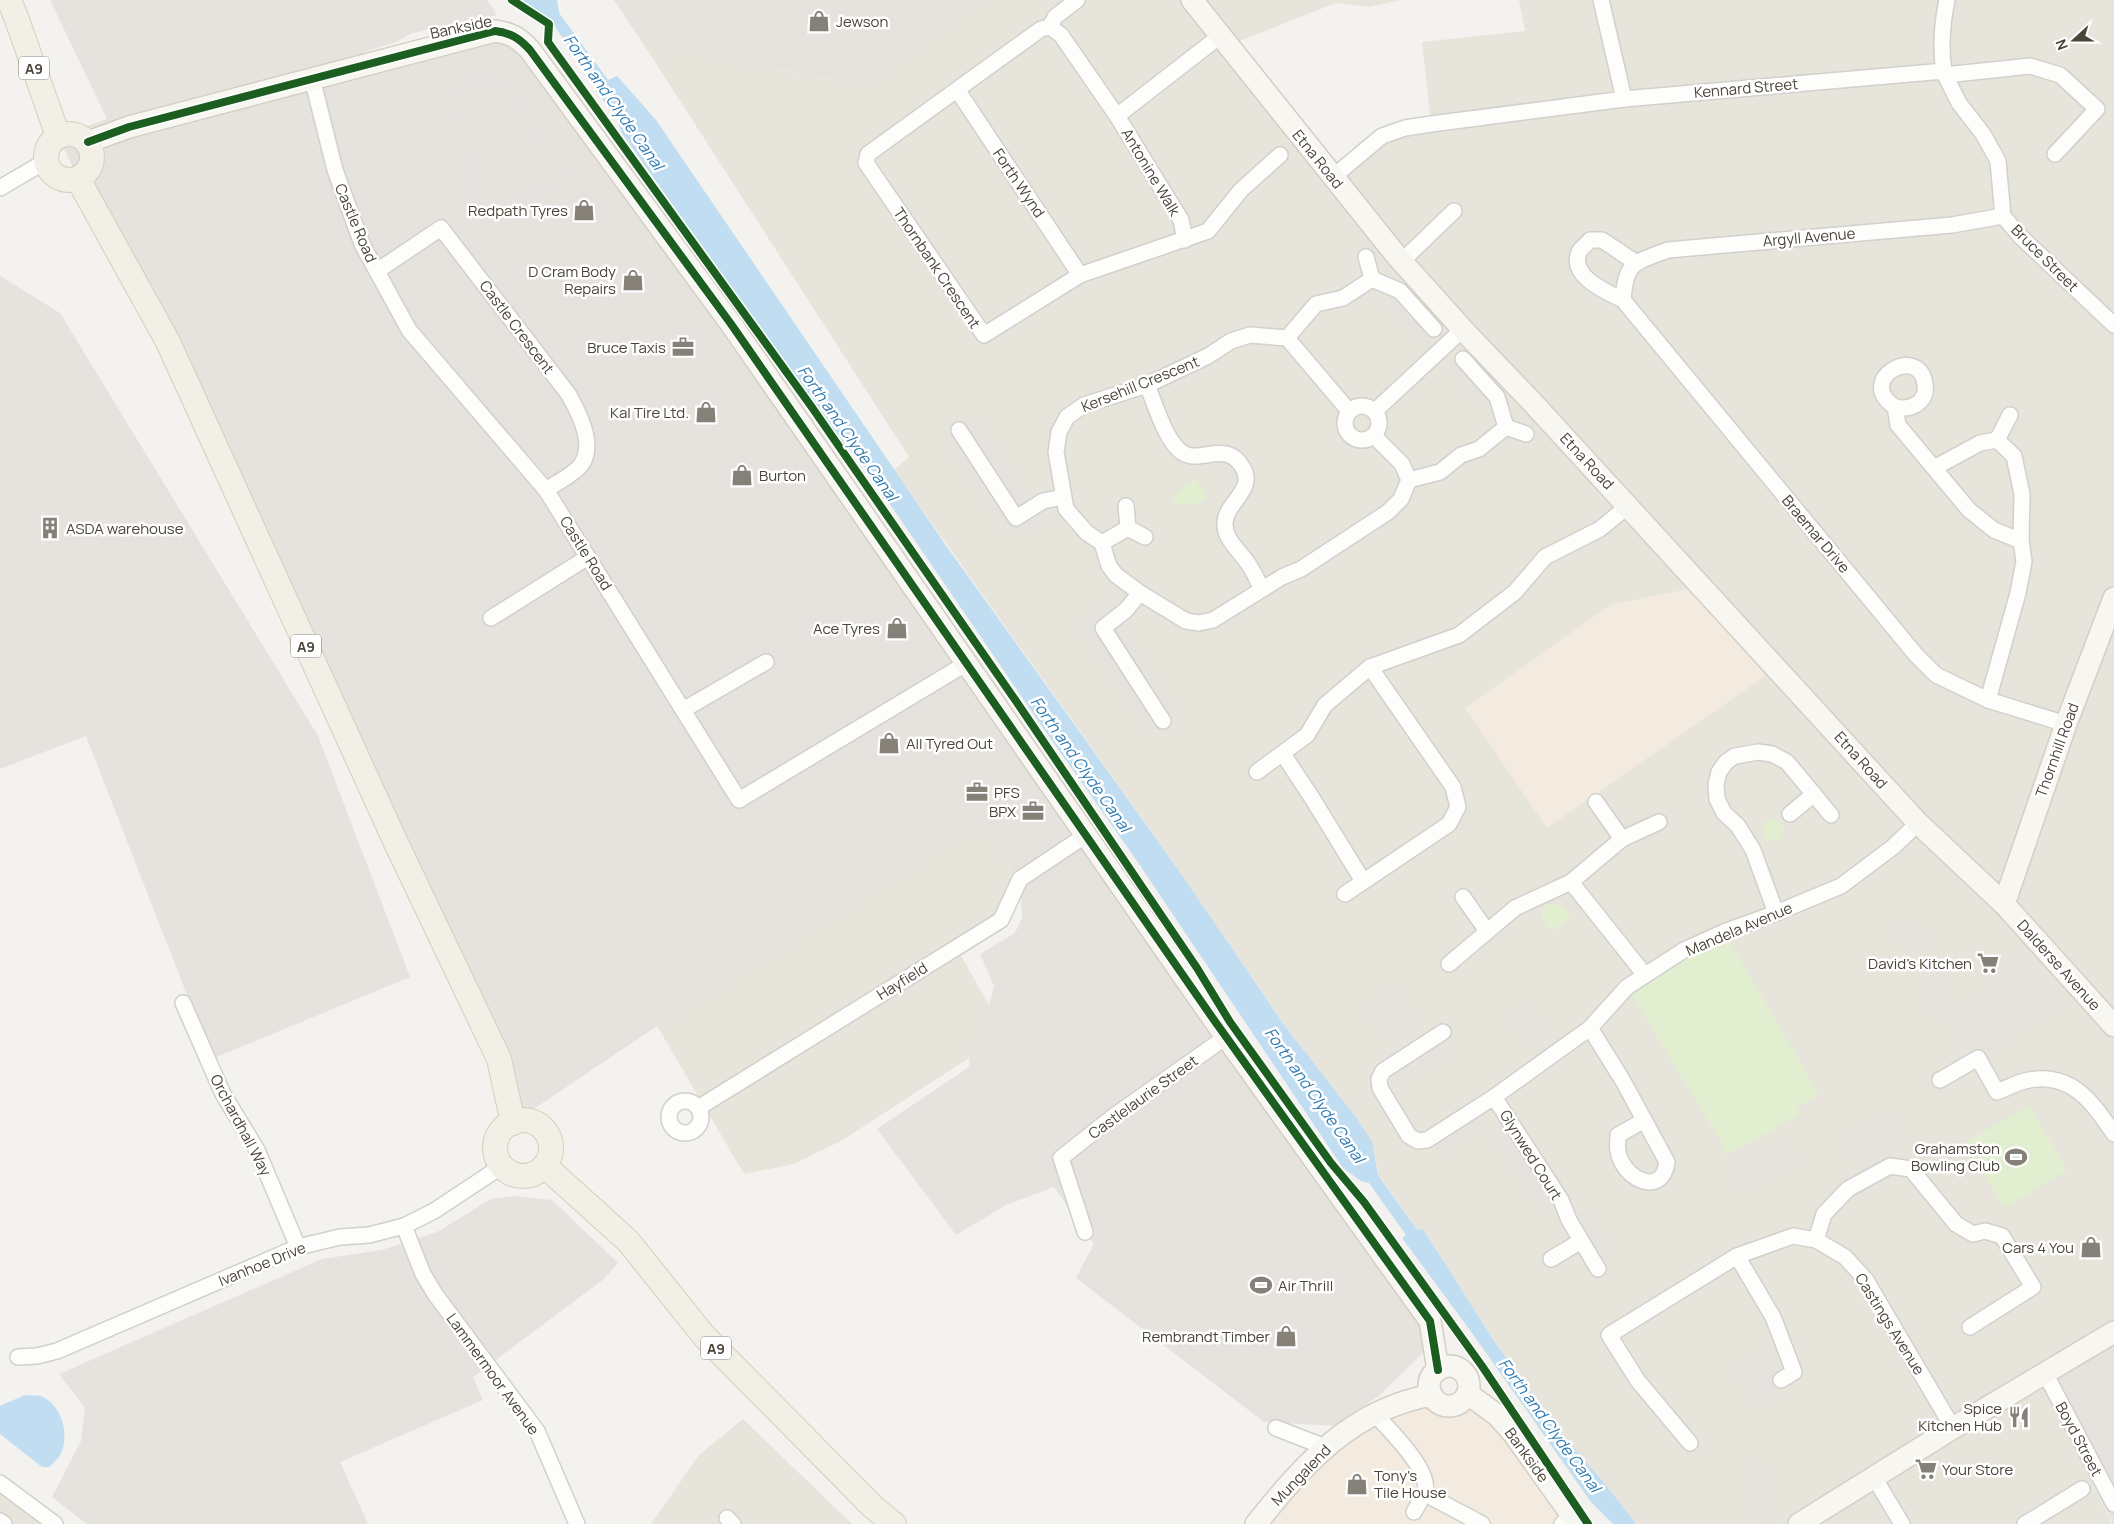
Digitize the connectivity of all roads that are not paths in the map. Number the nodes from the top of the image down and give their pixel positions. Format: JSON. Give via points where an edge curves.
{"nodes":[{"id":1,"x":9,"y":0,"type":"edge"},
{"id":2,"x":1077,"y":0,"type":"edge"},
{"id":3,"x":1192,"y":0,"type":"edge"},
{"id":4,"x":1601,"y":0,"type":"edge"},
{"id":5,"x":1947,"y":0,"type":"edge"},
{"id":6,"x":1050,"y":27,"type":"junction"},
{"id":7,"x":1220,"y":36,"type":"junction"},
{"id":8,"x":1945,"y":73,"type":"junction"},
{"id":9,"x":312,"y":78,"type":"junction"},
{"id":10,"x":958,"y":91,"type":"junction"},
{"id":11,"x":1624,"y":98,"type":"junction"},
{"id":12,"x":1117,"y":116,"type":"junction"},
{"id":13,"x":58,"y":136,"type":"junction"},
{"id":14,"x":88,"y":142,"type":"junction"},
{"id":15,"x":2055,"y":154,"type":"dead end"},
{"id":16,"x":1280,"y":155,"type":"dead end"},
{"id":17,"x":46,"y":162,"type":"junction"},
{"id":18,"x":1333,"y":177,"type":"junction"},
{"id":19,"x":78,"y":179,"type":"junction"},
{"id":20,"x":0,"y":188,"type":"edge"},
{"id":21,"x":1454,"y":211,"type":"dead end"},
{"id":22,"x":2003,"y":216,"type":"junction"},
{"id":23,"x":1185,"y":240,"type":"junction"},
{"id":24,"x":1366,"y":257,"type":"dead end"},
{"id":25,"x":1402,"y":261,"type":"junction"},
{"id":26,"x":1635,"y":262,"type":"junction"},
{"id":27,"x":377,"y":270,"type":"junction"},
{"id":28,"x":1080,"y":275,"type":"junction"},
{"id":29,"x":1372,"y":279,"type":"junction"},
{"id":30,"x":1623,"y":300,"type":"junction"},
{"id":31,"x":2114,"y":325,"type":"edge"},
{"id":32,"x":1434,"y":328,"type":"dead end"},
{"id":33,"x":1463,"y":329,"type":"junction"},
{"id":34,"x":1287,"y":338,"type":"junction"},
{"id":35,"x":1463,"y":359,"type":"dead end"},
{"id":36,"x":1147,"y":385,"type":"junction"},
{"id":37,"x":1895,"y":407,"type":"dead end"},
{"id":38,"x":1350,"y":411,"type":"junction"},
{"id":39,"x":1375,"y":411,"type":"junction"},
{"id":40,"x":2010,"y":415,"type":"dead end"},
{"id":41,"x":1506,"y":427,"type":"junction"},
{"id":42,"x":959,"y":430,"type":"dead end"},
{"id":43,"x":1526,"y":434,"type":"dead end"},
{"id":44,"x":1374,"y":436,"type":"junction"},
{"id":45,"x":1998,"y":440,"type":"junction"},
{"id":46,"x":1934,"y":468,"type":"junction"},
{"id":47,"x":1409,"y":480,"type":"junction"},
{"id":48,"x":546,"y":490,"type":"junction"},
{"id":49,"x":1063,"y":497,"type":"junction"},
{"id":50,"x":1126,"y":506,"type":"dead end"},
{"id":51,"x":1628,"y":506,"type":"junction"},
{"id":52,"x":1128,"y":528,"type":"junction"},
{"id":53,"x":1145,"y":537,"type":"dead end"},
{"id":54,"x":2021,"y":541,"type":"junction"},
{"id":55,"x":1102,"y":543,"type":"junction"},
{"id":56,"x":588,"y":557,"type":"junction"},
{"id":57,"x":1262,"y":588,"type":"junction"},
{"id":58,"x":1140,"y":593,"type":"junction"},
{"id":59,"x":2113,"y":604,"type":"edge"},
{"id":60,"x":491,"y":618,"type":"dead end"},
{"id":61,"x":766,"y":662,"type":"dead end"},
{"id":62,"x":967,"y":663,"type":"junction"},
{"id":63,"x":1370,"y":667,"type":"junction"},
{"id":64,"x":1988,"y":700,"type":"junction"},
{"id":65,"x":683,"y":710,"type":"junction"},
{"id":66,"x":1163,"y":721,"type":"dead end"},
{"id":67,"x":2066,"y":724,"type":"junction"},
{"id":68,"x":1283,"y":754,"type":"junction"},
{"id":69,"x":1257,"y":772,"type":"dead end"},
{"id":70,"x":1814,"y":794,"type":"junction"},
{"id":71,"x":1596,"y":802,"type":"dead end"},
{"id":72,"x":1790,"y":814,"type":"dead end"},
{"id":73,"x":1831,"y":815,"type":"dead end"},
{"id":74,"x":1659,"y":822,"type":"dead end"},
{"id":75,"x":1918,"y":823,"type":"junction"},
{"id":76,"x":1086,"y":835,"type":"junction"},
{"id":77,"x":1622,"y":839,"type":"junction"},
{"id":78,"x":1363,"y":881,"type":"junction"},
{"id":79,"x":1570,"y":882,"type":"junction"},
{"id":80,"x":1345,"y":894,"type":"dead end"},
{"id":81,"x":1463,"y":897,"type":"dead end"},
{"id":82,"x":2004,"y":904,"type":"junction"},
{"id":83,"x":1776,"y":913,"type":"junction"},
{"id":84,"x":1487,"y":931,"type":"junction"},
{"id":85,"x":1449,"y":964,"type":"dead end"},
{"id":86,"x":1645,"y":975,"type":"junction"},
{"id":87,"x":183,"y":1003,"type":"dead end"},
{"id":88,"x":2114,"y":1026,"type":"edge"},
{"id":89,"x":1590,"y":1028,"type":"junction"},
{"id":90,"x":1443,"y":1032,"type":"dead end"},
{"id":91,"x":1226,"y":1037,"type":"junction"},
{"id":92,"x":1940,"y":1080,"type":"dead end"},
{"id":93,"x":1494,"y":1097,"type":"junction"},
{"id":94,"x":698,"y":1108,"type":"dead end"},
{"id":95,"x":1643,"y":1121,"type":"dead end"},
{"id":96,"x":513,"y":1122,"type":"junction"},
{"id":97,"x":2114,"y":1134,"type":"edge"},
{"id":98,"x":502,"y":1166,"type":"junction"},
{"id":99,"x":545,"y":1166,"type":"junction"},
{"id":100,"x":404,"y":1226,"type":"junction"},
{"id":101,"x":1085,"y":1232,"type":"dead end"},
{"id":102,"x":1816,"y":1240,"type":"junction"},
{"id":103,"x":1581,"y":1241,"type":"junction"},
{"id":104,"x":298,"y":1247,"type":"junction"},
{"id":105,"x":1737,"y":1256,"type":"junction"},
{"id":106,"x":1551,"y":1259,"type":"dead end"},
{"id":107,"x":1598,"y":1268,"type":"dead end"},
{"id":108,"x":1970,"y":1327,"type":"dead end"},
{"id":109,"x":2114,"y":1332,"type":"edge"},
{"id":110,"x":18,"y":1358,"type":"dead end"},
{"id":111,"x":1438,"y":1370,"type":"junction"},
{"id":112,"x":2045,"y":1373,"type":"junction"},
{"id":113,"x":1781,"y":1380,"type":"dead end"},
{"id":114,"x":1468,"y":1394,"type":"junction"},
{"id":115,"x":1432,"y":1395,"type":"junction"},
{"id":116,"x":1375,"y":1414,"type":"junction"},
{"id":117,"x":1276,"y":1428,"type":"dead end"},
{"id":118,"x":1953,"y":1428,"type":"junction"},
{"id":119,"x":1690,"y":1443,"type":"dead end"},
{"id":120,"x":1325,"y":1446,"type":"junction"},
{"id":121,"x":1874,"y":1477,"type":"junction"},
{"id":122,"x":0,"y":1483,"type":"edge"},
{"id":123,"x":2082,"y":1489,"type":"dead end"},
{"id":124,"x":1433,"y":1498,"type":"dead end"},
{"id":125,"x":2114,"y":1504,"type":"edge"},
{"id":126,"x":1414,"y":1512,"type":"dead end"},
{"id":127,"x":0,"y":1522,"type":"edge"},
{"id":128,"x":1570,"y":1522,"type":"edge"},
{"id":129,"x":2029,"y":1523,"type":"edge"},
{"id":130,"x":4,"y":1524,"type":"edge"},
{"id":131,"x":55,"y":1524,"type":"edge"},
{"id":132,"x":577,"y":1524,"type":"edge"},
{"id":133,"x":894,"y":1524,"type":"edge"},
{"id":134,"x":1256,"y":1524,"type":"edge"},
{"id":135,"x":1482,"y":1524,"type":"edge"},
{"id":136,"x":1800,"y":1524,"type":"edge"},
{"id":137,"x":1902,"y":1524,"type":"edge"}],
"edges":[{"from":1,"to":13,"type":"main road","number":"A9"},
{"from":2,"to":6,"type":"street","via":[[1055,17]]},
{"from":3,"to":7,"type":"street","name":"Etna Road"},
{"from":4,"to":11,"type":"street"},
{"from":5,"to":8,"type":"street","name":"Bruce Street","via":[[1940,50]]},
{"from":6,"to":10,"type":"street","via":[[1041,29]]},
{"from":6,"to":12,"type":"street","via":[[1061,35]]},
{"from":7,"to":12,"type":"street","name":"Antonine Walk"},
{"from":7,"to":18,"type":"street","name":"Etna Road"},
{"from":8,"to":11,"type":"street","name":"Kennard Street"},
{"from":8,"to":15,"type":"street","name":"Kennard Street","via":[[2030,66],[2060,75],[2098,109]]},
{"from":8,"to":22,"type":"street","name":"Bruce Street","via":[[1959,103],[1983,134],[1998,161]]},
{"from":9,"to":14,"type":"street","name":"Bankside","via":[[129,127]]},
{"from":9,"to":27,"type":"street","name":"Castle Road","via":[[335,170],[362,244]]},
{"from":9,"to":62,"type":"street","name":"Bankside","via":[[495,31],[520,39],[731,324]]},
{"from":10,"to":28,"type":"street","name":"Forth Wynd"},
{"from":10,"to":28,"type":"street","name":"Thornbank Crescent","via":[[868,154],[866,163],[984,335]]},
{"from":11,"to":18,"type":"street","name":"Kennard Street","via":[[1406,128],[1382,136]]},
{"from":12,"to":23,"type":"street","name":"Antonine Walk","via":[[1181,220]]},
{"from":13,"to":14,"type":"main road","via":[[74,134]]},
{"from":13,"to":17,"type":"main road","via":[[49,146]]},
{"from":14,"to":19,"type":"main road","via":[[93,159],[90,168]]},
{"from":16,"to":23,"type":"street","via":[[1241,190],[1208,231]]},
{"from":17,"to":19,"type":"main road","via":[[54,175],[62,179]]},
{"from":17,"to":20,"type":"street"},
{"from":18,"to":25,"type":"street","name":"Etna Road"},
{"from":19,"to":96,"type":"main road","number":"A9","via":[[168,342],[392,834],[499,1059]]},
{"from":21,"to":25,"type":"street"},
{"from":22,"to":26,"type":"street","name":"Argyll Avenue","via":[[1952,225],[1668,250]]},
{"from":22,"to":31,"type":"street","name":"Bruce Street"},
{"from":23,"to":28,"type":"street"},
{"from":24,"to":29,"type":"street"},
{"from":25,"to":33,"type":"street","name":"Etna Road"},
{"from":26,"to":30,"type":"street","via":[[1625,278]]},
{"from":26,"to":30,"type":"street","via":[[1602,240],[1590,240],[1579,253],[1579,267],[1593,286]]},
{"from":27,"to":48,"type":"street","name":"Castle Road","via":[[409,330]]},
{"from":27,"to":48,"type":"street","name":"Castle Crescent","via":[[441,228],[569,395],[583,420],[587,440],[578,469]]},
{"from":29,"to":32,"type":"street","via":[[1400,291]]},
{"from":29,"to":34,"type":"street","via":[[1343,298],[1316,304]]},
{"from":30,"to":64,"type":"street","name":"Braemar Drive","via":[[1916,655],[1936,676]]},
{"from":33,"to":39,"type":"street"},
{"from":33,"to":51,"type":"street","name":"Etna Road"},
{"from":34,"to":36,"type":"street","name":"Kersehill Crescent","via":[[1250,335],[1231,341],[1208,356]]},
{"from":34,"to":38,"type":"street"},
{"from":35,"to":41,"type":"street","via":[[1496,397]]},
{"from":36,"to":49,"type":"street","name":"Kersehill Crescent","via":[[1084,405],[1067,417],[1059,432],[1056,452]]},
{"from":36,"to":57,"type":"street","via":[[1179,451],[1201,455],[1223,453],[1235,457],[1244,470],[1243,491],[1226,516],[1226,531]]},
{"from":37,"to":46,"type":"street","via":[[1898,425]]},
{"from":38,"to":39,"type":"street","via":[[1363,405]]},
{"from":38,"to":44,"type":"street","via":[[1345,421],[1350,436],[1362,440]]},
{"from":39,"to":44,"type":"street","via":[[1380,423]]},
{"from":40,"to":45,"type":"street"},
{"from":41,"to":43,"type":"street"},
{"from":41,"to":47,"type":"street","via":[[1479,449],[1461,455],[1440,472]]},
{"from":42,"to":49,"type":"street","via":[[1016,518],[1043,501]]},
{"from":44,"to":47,"type":"street","via":[[1402,464]]},
{"from":45,"to":46,"type":"street","via":[[1980,443]]},
{"from":45,"to":54,"type":"street","via":[[2014,456],[2022,494]]},
{"from":46,"to":54,"type":"street","via":[[1975,515],[1994,530]]},
{"from":47,"to":57,"type":"street","via":[[1401,498],[1388,512],[1301,568]]},
{"from":48,"to":56,"type":"street","name":"Castle Road"},
{"from":49,"to":55,"type":"street","name":"Kersehill Crescent","via":[[1070,515]]},
{"from":50,"to":52,"type":"street"},
{"from":51,"to":63,"type":"street","via":[[1600,529],[1545,557],[1516,592],[1459,635]]},
{"from":51,"to":75,"type":"street","name":"Etna Road"},
{"from":52,"to":53,"type":"street"},
{"from":52,"to":55,"type":"street"},
{"from":54,"to":64,"type":"street","via":[[2024,561],[2018,593]]},
{"from":55,"to":58,"type":"street","via":[[1116,575]]},
{"from":56,"to":60,"type":"street"},
{"from":56,"to":65,"type":"street","name":"Castle Road"},
{"from":57,"to":58,"type":"street","via":[[1213,620],[1199,623],[1186,621]]},
{"from":58,"to":66,"type":"street","via":[[1126,610],[1103,628]]},
{"from":59,"to":67,"type":"street","name":"Thornhill Road"},
{"from":61,"to":65,"type":"street"},
{"from":62,"to":65,"type":"street","name":"Castle Road","via":[[739,800]]},
{"from":62,"to":76,"type":"street","name":"Bankside"},
{"from":63,"to":68,"type":"street","via":[[1325,705],[1307,735]]},
{"from":63,"to":78,"type":"street","via":[[1453,787],[1458,807],[1449,824]]},
{"from":64,"to":67,"type":"street","name":"Braemar Drive"},
{"from":67,"to":82,"type":"street","name":"Thornhill Road"},
{"from":68,"to":69,"type":"street"},
{"from":68,"to":78,"type":"street"},
{"from":70,"to":72,"type":"street"},
{"from":70,"to":73,"type":"street"},
{"from":70,"to":83,"type":"street","via":[[1787,762],[1772,754],[1758,752],[1735,756],[1719,772],[1717,799],[1753,850]]},
{"from":71,"to":77,"type":"street"},
{"from":74,"to":77,"type":"street"},
{"from":75,"to":82,"type":"street","name":"Etna Road"},
{"from":75,"to":83,"type":"street","name":"Mandela Avenue","via":[[1893,847],[1840,886]]},
{"from":76,"to":91,"type":"street","name":"Bankside"},
{"from":76,"to":94,"type":"street","name":"Hayfield","via":[[1020,879],[1001,920]]},
{"from":77,"to":79,"type":"street"},
{"from":78,"to":80,"type":"street"},
{"from":79,"to":84,"type":"street","via":[[1515,908]]},
{"from":79,"to":86,"type":"street"},
{"from":81,"to":84,"type":"street"},
{"from":82,"to":88,"type":"street","name":"Dalderse Avenue"},
{"from":83,"to":86,"type":"street","name":"Mandela Avenue","via":[[1684,950]]},
{"from":84,"to":85,"type":"street"},
{"from":86,"to":89,"type":"street","name":"Mandela Avenue","via":[[1626,987]]},
{"from":87,"to":104,"type":"street","name":"Orchardhall Way","via":[[223,1094],[257,1150]]},
{"from":89,"to":93,"type":"street","name":"Mandela Avenue"},
{"from":89,"to":95,"type":"street"},
{"from":90,"to":93,"type":"street","name":"Glynwed Court","via":[[1383,1071],[1379,1079],[1380,1088],[1409,1136],[1418,1141],[1427,1140]]},
{"from":91,"to":101,"type":"street","name":"Castlelaurie Street","via":[[1114,1116],[1061,1158]]},
{"from":91,"to":111,"type":"street","name":"Bankside","via":[[1430,1321]]},
{"from":92,"to":97,"type":"street","via":[[1978,1058],[1997,1092],[2028,1080],[2046,1078],[2064,1082],[2092,1102]]},
{"from":93,"to":103,"type":"street","name":"Glynwed Court","via":[[1560,1200]]},
{"from":96,"to":98,"type":"main road","via":[[498,1137],[496,1152]]},
{"from":96,"to":99,"type":"main road","via":[[533,1122],[545,1132],[551,1146]]},
{"from":98,"to":99,"type":"main road","via":[[508,1172],[524,1176]]},
{"from":98,"to":100,"type":"street","name":"Ivanhoe Drive","via":[[434,1212]]},
{"from":99,"to":133,"type":"main road","number":"A9","via":[[628,1241],[704,1336],[873,1507]]},
{"from":100,"to":104,"type":"street","name":"Ivanhoe Drive"},
{"from":100,"to":132,"type":"street","name":"Lammermoor Avenue","via":[[423,1274],[438,1298],[537,1431]]},
{"from":102,"to":105,"type":"street","name":"Castings Avenue","via":[[1793,1236]]},
{"from":102,"to":108,"type":"street","via":[[1824,1214],[1848,1189],[1890,1166],[1911,1169],[1956,1224],[1973,1234],[1985,1231],[2002,1236],[2033,1287]]},
{"from":102,"to":118,"type":"street","name":"Castings Avenue","via":[[1845,1257],[1866,1280]]},
{"from":103,"to":106,"type":"street"},
{"from":103,"to":107,"type":"street","name":"Glynwed Court"},
{"from":104,"to":110,"type":"street","name":"Ivanhoe Drive","via":[[57,1351]]},
{"from":105,"to":113,"type":"street","via":[[1773,1317],[1794,1372]]},
{"from":105,"to":119,"type":"street","name":"Castings Avenue","via":[[1603,1337]]},
{"from":109,"to":112,"type":"street"},
{"from":111,"to":114,"type":"street","via":[[1451,1366],[1461,1369],[1469,1381]]},
{"from":111,"to":115,"type":"street","via":[[1430,1382]]},
{"from":112,"to":118,"type":"street"},
{"from":112,"to":125,"type":"street","name":"Boyd Street"},
{"from":114,"to":115,"type":"street","via":[[1452,1406],[1438,1403]]},
{"from":114,"to":128,"type":"street","name":"Bankside","via":[[1497,1415],[1513,1433]]},
{"from":115,"to":116,"type":"street","name":"Mungalend","via":[[1406,1400]]},
{"from":116,"to":120,"type":"street","name":"Mungalend"},
{"from":116,"to":126,"type":"street","via":[[1424,1475],[1426,1490]]},
{"from":117,"to":120,"type":"street"},
{"from":118,"to":121,"type":"street"},
{"from":120,"to":134,"type":"street","name":"Mungalend"},
{"from":121,"to":136,"type":"street"},
{"from":121,"to":137,"type":"street"},
{"from":122,"to":131,"type":"street"},
{"from":123,"to":129,"type":"street"},
{"from":124,"to":135,"type":"street"},
{"from":127,"to":130,"type":"street"}]}
